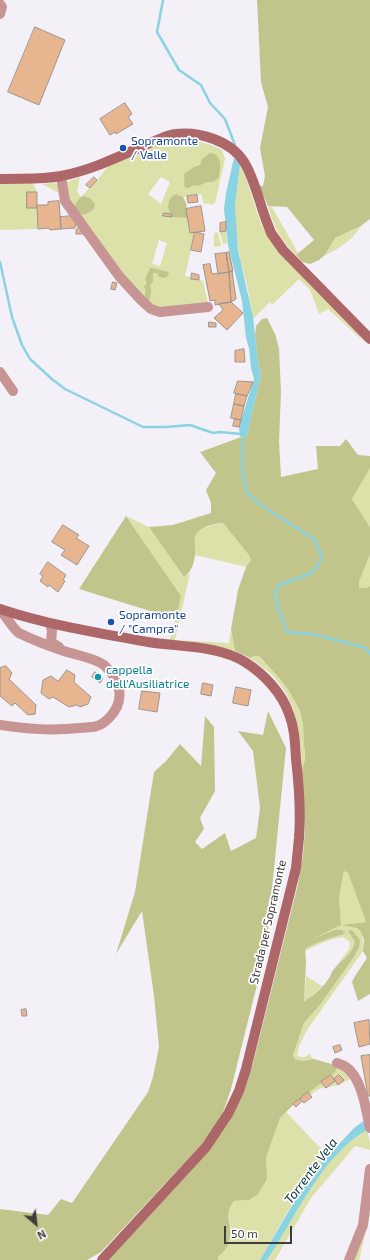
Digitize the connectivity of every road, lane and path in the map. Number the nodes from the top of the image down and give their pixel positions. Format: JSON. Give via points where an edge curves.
{"nodes":[{"id":1,"x":0,"y":4,"type":"edge"},
{"id":2,"x":0,"y":14,"type":"edge"},
{"id":3,"x":61,"y":176,"type":"junction"},
{"id":4,"x":0,"y":179,"type":"edge"},
{"id":5,"x":208,"y":307,"type":"dead end"},
{"id":6,"x":370,"y":339,"type":"edge"},
{"id":7,"x":0,"y":372,"type":"edge"},
{"id":8,"x":13,"y":391,"type":"dead end"},
{"id":9,"x":0,"y":609,"type":"edge"},
{"id":10,"x":50,"y":624,"type":"junction"},
{"id":11,"x":64,"y":651,"type":"junction"},
{"id":12,"x":0,"y":725,"type":"edge"},
{"id":13,"x":337,"y":1063,"type":"dead end"},
{"id":14,"x":369,"y":1124,"type":"edge"},
{"id":15,"x":370,"y":1169,"type":"edge"},
{"id":16,"x":102,"y":1260,"type":"edge"},
{"id":17,"x":350,"y":1260,"type":"edge"}],
"edges":[{"from":1,"to":2,"type":"street"},
{"from":3,"to":4,"type":"main road"},
{"from":3,"to":5,"type":"street","via":[[65,201],[119,276],[146,305],[160,312]]},
{"from":3,"to":6,"type":"main road","via":[[92,168],[164,136],[188,133],[221,142],[245,162],[268,225],[277,241]]},
{"from":7,"to":8,"type":"street"},
{"from":9,"to":10,"type":"main road","name":"Strada per Sopramonte"},
{"from":9,"to":11,"type":"street","via":[[17,632]]},
{"from":10,"to":11,"type":"street","via":[[51,642]]},
{"from":10,"to":16,"type":"main road","name":"Strada per Sopramonte","via":[[148,642],[210,650],[229,654],[244,661],[260,672],[272,685],[289,714],[294,732],[297,766],[299,837],[296,868],[239,1091],[228,1114],[206,1147]]},
{"from":11,"to":12,"type":"street","via":[[103,665],[115,677],[120,694],[113,714],[97,726],[68,729],[34,730]]},
{"from":13,"to":14,"type":"street","via":[[350,1070],[358,1083]]},
{"from":15,"to":17,"type":"street","via":[[363,1224]]}]}
